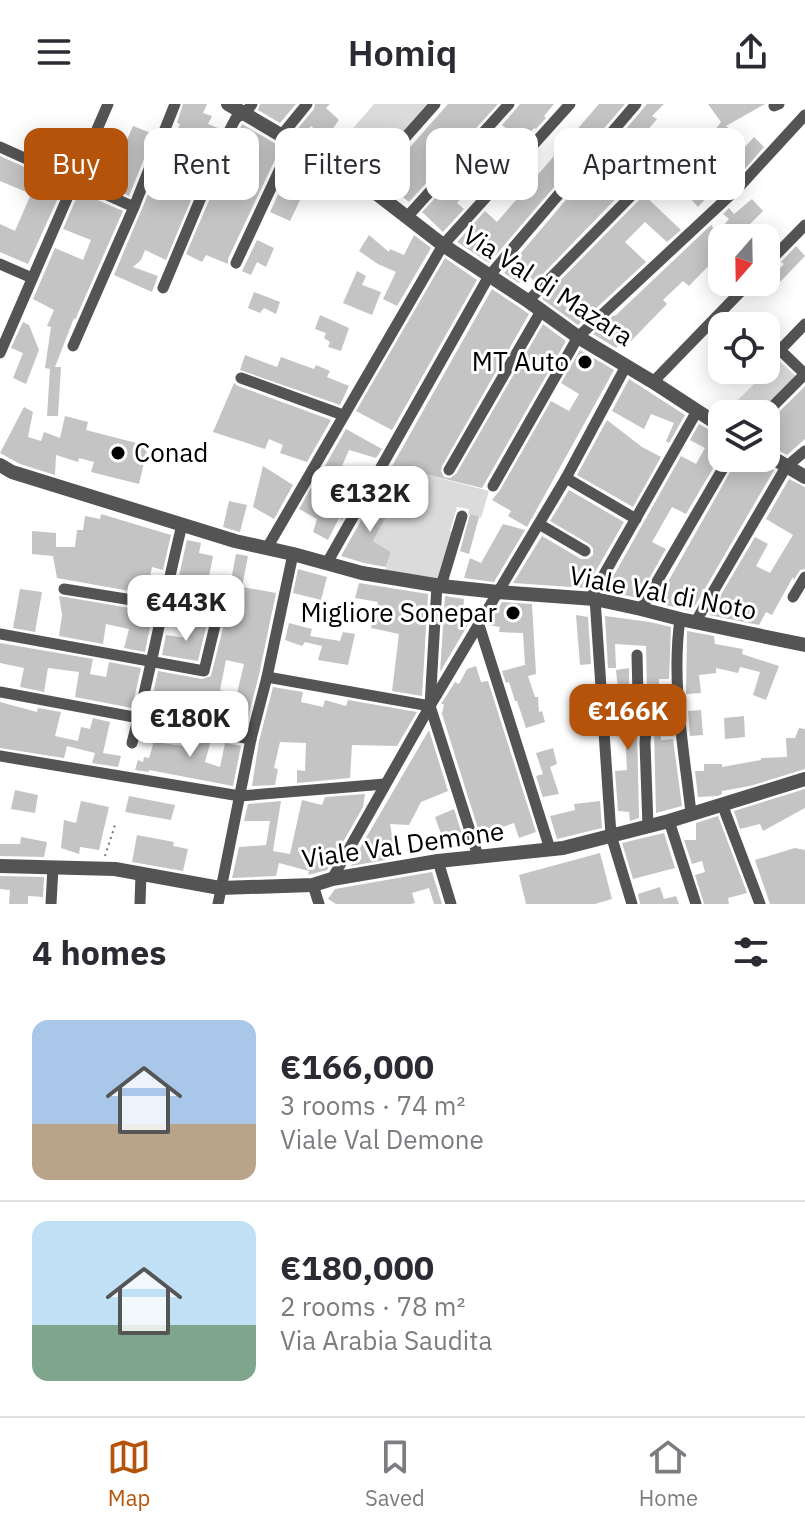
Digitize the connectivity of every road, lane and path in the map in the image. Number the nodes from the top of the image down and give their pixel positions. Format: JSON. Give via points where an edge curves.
{"nodes":[{"id":1,"x":108,"y":104,"type":"edge"},
{"id":2,"x":175,"y":104,"type":"edge"},
{"id":3,"x":228,"y":104,"type":"edge"},
{"id":4,"x":307,"y":104,"type":"edge"},
{"id":5,"x":435,"y":104,"type":"edge"},
{"id":6,"x":509,"y":104,"type":"edge"},
{"id":7,"x":570,"y":104,"type":"edge"},
{"id":8,"x":636,"y":104,"type":"edge"},
{"id":9,"x":248,"y":109,"type":"edge"},
{"id":10,"x":805,"y":115,"type":"edge"},
{"id":11,"x":97,"y":128,"type":"edge"},
{"id":12,"x":293,"y":128,"type":"edge"},
{"id":13,"x":275,"y":130,"type":"edge"},
{"id":14,"x":410,"y":132,"type":"edge"},
{"id":15,"x":0,"y":147,"type":"edge"},
{"id":16,"x":24,"y":158,"type":"edge"},
{"id":17,"x":275,"y":166,"type":"edge"},
{"id":18,"x":66,"y":200,"type":"edge"},
{"id":19,"x":118,"y":200,"type":"edge"},
{"id":20,"x":385,"y":200,"type":"edge"},
{"id":21,"x":627,"y":200,"type":"edge"},
{"id":22,"x":134,"y":207,"type":"junction"},
{"id":23,"x":407,"y":217,"type":"junction"},
{"id":24,"x":805,"y":225,"type":"edge"},
{"id":25,"x":443,"y":245,"type":"junction"},
{"id":26,"x":780,"y":251,"type":"edge"},
{"id":27,"x":236,"y":263,"type":"dead end"},
{"id":28,"x":0,"y":264,"type":"edge"},
{"id":29,"x":489,"y":276,"type":"junction"},
{"id":30,"x":32,"y":278,"type":"junction"},
{"id":31,"x":163,"y":288,"type":"dead end"},
{"id":32,"x":736,"y":296,"type":"edge"},
{"id":33,"x":528,"y":301,"type":"junction"},
{"id":34,"x":541,"y":311,"type":"junction"},
{"id":35,"x":805,"y":324,"type":"edge"},
{"id":36,"x":578,"y":337,"type":"junction"},
{"id":37,"x":73,"y":346,"type":"dead end"},
{"id":38,"x":0,"y":353,"type":"edge"},
{"id":39,"x":626,"y":366,"type":"junction"},
{"id":40,"x":805,"y":374,"type":"edge"},
{"id":41,"x":241,"y":378,"type":"dead end"},
{"id":42,"x":653,"y":382,"type":"junction"},
{"id":43,"x":779,"y":400,"type":"edge"},
{"id":44,"x":697,"y":411,"type":"junction"},
{"id":45,"x":343,"y":415,"type":"junction"},
{"id":46,"x":708,"y":418,"type":"edge"},
{"id":47,"x":805,"y":451,"type":"edge"},
{"id":48,"x":780,"y":463,"type":"edge"},
{"id":49,"x":0,"y":465,"type":"edge"},
{"id":50,"x":786,"y":467,"type":"junction"},
{"id":51,"x":449,"y":470,"type":"dead end"},
{"id":52,"x":721,"y":472,"type":"edge"},
{"id":53,"x":805,"y":477,"type":"edge"},
{"id":54,"x":566,"y":478,"type":"junction"},
{"id":55,"x":493,"y":486,"type":"dead end"},
{"id":56,"x":462,"y":516,"type":"dead end"},
{"id":57,"x":636,"y":519,"type":"junction"},
{"id":58,"x":539,"y":524,"type":"junction"},
{"id":59,"x":182,"y":525,"type":"junction"},
{"id":60,"x":267,"y":548,"type":"junction"},
{"id":61,"x":585,"y":551,"type":"dead end"},
{"id":62,"x":293,"y":554,"type":"junction"},
{"id":63,"x":327,"y":563,"type":"junction"},
{"id":64,"x":805,"y":577,"type":"edge"},
{"id":65,"x":439,"y":586,"type":"junction"},
{"id":66,"x":64,"y":589,"type":"dead end"},
{"id":67,"x":498,"y":592,"type":"junction"},
{"id":68,"x":793,"y":597,"type":"dead end"},
{"id":69,"x":592,"y":599,"type":"junction"},
{"id":70,"x":163,"y":605,"type":"junction"},
{"id":71,"x":641,"y":609,"type":"junction"},
{"id":72,"x":680,"y":619,"type":"junction"},
{"id":73,"x":696,"y":621,"type":"junction"},
{"id":74,"x":479,"y":625,"type":"junction"},
{"id":75,"x":0,"y":634,"type":"edge"},
{"id":76,"x":805,"y":645,"type":"edge"},
{"id":77,"x":637,"y":655,"type":"dead end"},
{"id":78,"x":152,"y":663,"type":"junction"},
{"id":79,"x":267,"y":677,"type":"junction"},
{"id":80,"x":0,"y":692,"type":"edge"},
{"id":81,"x":430,"y":706,"type":"junction"},
{"id":82,"x":139,"y":717,"type":"junction"},
{"id":83,"x":251,"y":739,"type":"junction"},
{"id":84,"x":132,"y":743,"type":"dead end"},
{"id":85,"x":0,"y":756,"type":"edge"},
{"id":86,"x":805,"y":779,"type":"edge"},
{"id":87,"x":385,"y":784,"type":"junction"},
{"id":88,"x":240,"y":796,"type":"junction"},
{"id":89,"x":724,"y":804,"type":"junction"},
{"id":90,"x":691,"y":813,"type":"junction"},
{"id":91,"x":669,"y":821,"type":"junction"},
{"id":92,"x":116,"y":822,"type":"dead end"},
{"id":93,"x":648,"y":826,"type":"junction"},
{"id":94,"x":611,"y":835,"type":"junction"},
{"id":95,"x":550,"y":849,"type":"junction"},
{"id":96,"x":478,"y":856,"type":"junction"},
{"id":97,"x":438,"y":861,"type":"junction"},
{"id":98,"x":0,"y":866,"type":"edge"},
{"id":99,"x":53,"y":867,"type":"junction"},
{"id":100,"x":101,"y":868,"type":"junction"},
{"id":101,"x":141,"y":873,"type":"junction"},
{"id":102,"x":332,"y":879,"type":"junction"},
{"id":103,"x":313,"y":885,"type":"junction"},
{"id":104,"x":220,"y":888,"type":"junction"},
{"id":105,"x":51,"y":904,"type":"edge"},
{"id":106,"x":140,"y":904,"type":"edge"},
{"id":107,"x":218,"y":904,"type":"edge"},
{"id":108,"x":319,"y":904,"type":"edge"},
{"id":109,"x":451,"y":904,"type":"edge"},
{"id":110,"x":632,"y":904,"type":"edge"},
{"id":111,"x":696,"y":904,"type":"edge"},
{"id":112,"x":760,"y":904,"type":"edge"}],
"edges":[{"from":1,"to":11,"type":"street"},
{"from":2,"to":22,"type":"street"},
{"from":3,"to":9,"type":"street","name":"Via Val di Mazara"},
{"from":4,"to":12,"type":"street"},
{"from":5,"to":14,"type":"street"},
{"from":6,"to":23,"type":"street"},
{"from":7,"to":25,"type":"street"},
{"from":8,"to":29,"type":"street"},
{"from":9,"to":13,"type":"street","name":"Via Val di Mazara"},
{"from":9,"to":31,"type":"street","via":[[228,133]]},
{"from":10,"to":36,"type":"street","via":[[739,187]]},
{"from":15,"to":16,"type":"street"},
{"from":17,"to":27,"type":"street"},
{"from":18,"to":30,"type":"street"},
{"from":19,"to":22,"type":"street"},
{"from":20,"to":23,"type":"street","name":"Via Val di Mazara"},
{"from":21,"to":33,"type":"street"},
{"from":22,"to":37,"type":"street"},
{"from":23,"to":25,"type":"street","name":"Via Val di Mazara"},
{"from":24,"to":26,"type":"street"},
{"from":25,"to":29,"type":"street","name":"Via Val di Mazara"},
{"from":25,"to":45,"type":"street"},
{"from":28,"to":30,"type":"street"},
{"from":29,"to":33,"type":"street","name":"Via Val di Mazara"},
{"from":29,"to":63,"type":"street"},
{"from":30,"to":38,"type":"street"},
{"from":32,"to":42,"type":"street"},
{"from":33,"to":34,"type":"street","name":"Via Val di Mazara"},
{"from":34,"to":36,"type":"street","name":"Via Val di Mazara"},
{"from":34,"to":51,"type":"street"},
{"from":35,"to":40,"type":"street","via":[[780,350]]},
{"from":36,"to":39,"type":"street","name":"Via Val di Mazara"},
{"from":36,"to":55,"type":"street"},
{"from":39,"to":42,"type":"street","name":"Via Val di Mazara"},
{"from":39,"to":54,"type":"street"},
{"from":40,"to":43,"type":"street"},
{"from":41,"to":45,"type":"street"},
{"from":42,"to":44,"type":"street","name":"Via Val di Mazara"},
{"from":44,"to":46,"type":"street","name":"Via Val di Mazara"},
{"from":44,"to":57,"type":"street"},
{"from":45,"to":60,"type":"street"},
{"from":47,"to":50,"type":"street"},
{"from":48,"to":50,"type":"street"},
{"from":49,"to":59,"type":"street","name":"Viale Val di Noto"},
{"from":50,"to":53,"type":"street"},
{"from":50,"to":73,"type":"street"},
{"from":52,"to":71,"type":"street"},
{"from":54,"to":57,"type":"street"},
{"from":54,"to":58,"type":"street"},
{"from":56,"to":65,"type":"street"},
{"from":57,"to":69,"type":"street"},
{"from":58,"to":61,"type":"street"},
{"from":58,"to":67,"type":"street"},
{"from":59,"to":60,"type":"street","name":"Viale Val di Noto"},
{"from":59,"to":70,"type":"street"},
{"from":60,"to":62,"type":"street","name":"Viale Val di Noto"},
{"from":62,"to":63,"type":"street","name":"Viale Val di Noto"},
{"from":62,"to":79,"type":"street"},
{"from":63,"to":65,"type":"street","name":"Viale Val di Noto"},
{"from":64,"to":68,"type":"street"},
{"from":65,"to":67,"type":"street","name":"Viale Val di Noto"},
{"from":65,"to":81,"type":"street"},
{"from":66,"to":70,"type":"street"},
{"from":67,"to":69,"type":"street","name":"Viale Val di Noto"},
{"from":67,"to":74,"type":"street"},
{"from":69,"to":71,"type":"street","name":"Viale Val di Noto"},
{"from":69,"to":94,"type":"street"},
{"from":70,"to":78,"type":"street"},
{"from":70,"to":78,"type":"street","via":[[217,617],[204,671]]},
{"from":71,"to":72,"type":"street","name":"Viale Val di Noto"},
{"from":72,"to":73,"type":"street","name":"Viale Val di Noto"},
{"from":72,"to":90,"type":"street","via":[[678,685]]},
{"from":73,"to":76,"type":"street","name":"Viale Val di Noto"},
{"from":74,"to":81,"type":"street"},
{"from":74,"to":95,"type":"street"},
{"from":75,"to":78,"type":"street"},
{"from":77,"to":93,"type":"street","via":[[638,695],[645,711]]},
{"from":78,"to":82,"type":"street"},
{"from":79,"to":81,"type":"street"},
{"from":79,"to":83,"type":"street"},
{"from":80,"to":82,"type":"street"},
{"from":81,"to":87,"type":"street"},
{"from":81,"to":96,"type":"street"},
{"from":82,"to":83,"type":"street"},
{"from":82,"to":84,"type":"street"},
{"from":83,"to":88,"type":"street"},
{"from":85,"to":88,"type":"street"},
{"from":86,"to":89,"type":"street","name":"Viale Val Demone"},
{"from":87,"to":88,"type":"street"},
{"from":87,"to":102,"type":"street"},
{"from":88,"to":104,"type":"street"},
{"from":89,"to":90,"type":"street","name":"Viale Val Demone"},
{"from":89,"to":112,"type":"street"},
{"from":90,"to":91,"type":"street","name":"Viale Val Demone"},
{"from":91,"to":93,"type":"street","name":"Viale Val Demone"},
{"from":91,"to":111,"type":"street"},
{"from":92,"to":100,"type":"path"},
{"from":93,"to":94,"type":"street","name":"Viale Val Demone"},
{"from":94,"to":95,"type":"street","name":"Viale Val Demone"},
{"from":94,"to":110,"type":"street"},
{"from":95,"to":96,"type":"street","name":"Viale Val Demone"},
{"from":96,"to":97,"type":"street","name":"Viale Val Demone"},
{"from":97,"to":102,"type":"street","name":"Viale Val Demone"},
{"from":97,"to":109,"type":"street"},
{"from":98,"to":99,"type":"street","name":"Viale Val Demone"},
{"from":99,"to":100,"type":"street","name":"Viale Val Demone"},
{"from":99,"to":105,"type":"street"},
{"from":100,"to":101,"type":"street","name":"Viale Val Demone"},
{"from":101,"to":104,"type":"street","name":"Viale Val Demone"},
{"from":101,"to":106,"type":"street"},
{"from":102,"to":103,"type":"street","name":"Viale Val Demone"},
{"from":103,"to":104,"type":"street","name":"Viale Val Demone"},
{"from":103,"to":108,"type":"street"},
{"from":104,"to":107,"type":"street"}]}
